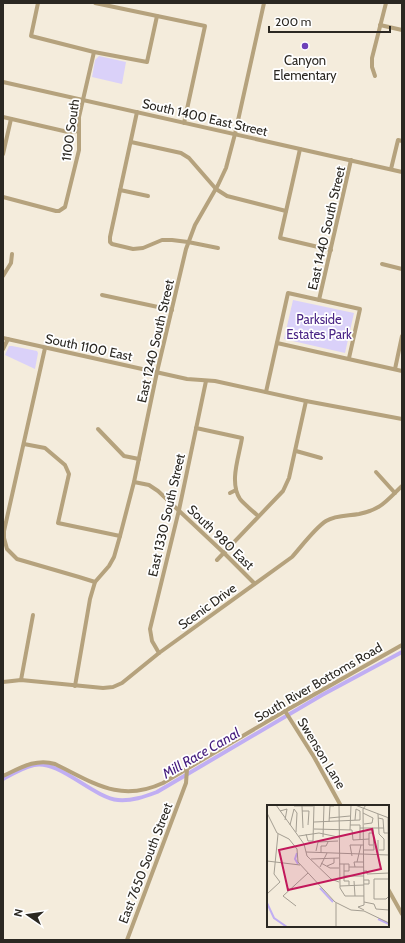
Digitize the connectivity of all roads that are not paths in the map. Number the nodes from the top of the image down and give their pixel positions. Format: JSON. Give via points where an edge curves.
{"nodes":[{"id":1,"x":38,"y":3,"type":"edge"},
{"id":2,"x":95,"y":3,"type":"edge"},
{"id":3,"x":264,"y":3,"type":"edge"},
{"id":4,"x":386,"y":3,"type":"edge"},
{"id":5,"x":118,"y":5,"type":"edge"},
{"id":6,"x":157,"y":16,"type":"junction"},
{"id":7,"x":380,"y":25,"type":"junction"},
{"id":8,"x":402,"y":30,"type":"edge"},
{"id":9,"x":94,"y":52,"type":"junction"},
{"id":10,"x":375,"y":76,"type":"dead end"},
{"id":11,"x":3,"y":82,"type":"edge"},
{"id":12,"x":83,"y":100,"type":"junction"},
{"id":13,"x":137,"y":112,"type":"junction"},
{"id":14,"x":3,"y":117,"type":"edge"},
{"id":15,"x":11,"y":119,"type":"junction"},
{"id":16,"x":184,"y":123,"type":"junction"},
{"id":17,"x":79,"y":131,"type":"junction"},
{"id":18,"x":236,"y":134,"type":"junction"},
{"id":19,"x":400,"y":140,"type":"edge"},
{"id":20,"x":131,"y":142,"type":"junction"},
{"id":21,"x":300,"y":149,"type":"junction"},
{"id":22,"x":3,"y":154,"type":"edge"},
{"id":23,"x":351,"y":160,"type":"junction"},
{"id":24,"x":391,"y":169,"type":"junction"},
{"id":25,"x":402,"y":172,"type":"edge"},
{"id":26,"x":216,"y":189,"type":"junction"},
{"id":27,"x":120,"y":190,"type":"junction"},
{"id":28,"x":148,"y":196,"type":"dead end"},
{"id":29,"x":3,"y":197,"type":"edge"},
{"id":30,"x":286,"y":211,"type":"junction"},
{"id":31,"x":188,"y":242,"type":"junction"},
{"id":32,"x":218,"y":248,"type":"dead end"},
{"id":33,"x":331,"y":250,"type":"junction"},
{"id":34,"x":12,"y":254,"type":"dead end"},
{"id":35,"x":382,"y":264,"type":"dead end"},
{"id":36,"x":402,"y":269,"type":"edge"},
{"id":37,"x":3,"y":276,"type":"edge"},
{"id":38,"x":102,"y":295,"type":"dead end"},
{"id":39,"x":319,"y":300,"type":"junction"},
{"id":40,"x":172,"y":310,"type":"junction"},
{"id":41,"x":402,"y":336,"type":"edge"},
{"id":42,"x":5,"y":338,"type":"edge"},
{"id":43,"x":277,"y":343,"type":"junction"},
{"id":44,"x":45,"y":348,"type":"junction"},
{"id":45,"x":3,"y":349,"type":"edge"},
{"id":46,"x":349,"y":358,"type":"junction"},
{"id":47,"x":394,"y":369,"type":"junction"},
{"id":48,"x":402,"y":371,"type":"edge"},
{"id":49,"x":157,"y":372,"type":"junction"},
{"id":50,"x":206,"y":380,"type":"junction"},
{"id":51,"x":266,"y":392,"type":"junction"},
{"id":52,"x":306,"y":401,"type":"junction"},
{"id":53,"x":402,"y":419,"type":"edge"},
{"id":54,"x":196,"y":428,"type":"junction"},
{"id":55,"x":98,"y":429,"type":"dead end"},
{"id":56,"x":24,"y":444,"type":"junction"},
{"id":57,"x":296,"y":452,"type":"junction"},
{"id":58,"x":321,"y":458,"type":"dead end"},
{"id":59,"x":139,"y":459,"type":"junction"},
{"id":60,"x":376,"y":472,"type":"dead end"},
{"id":61,"x":134,"y":482,"type":"junction"},
{"id":62,"x":402,"y":486,"type":"edge"},
{"id":63,"x":236,"y":490,"type":"junction"},
{"id":64,"x":230,"y":493,"type":"dead end"},
{"id":65,"x":395,"y":493,"type":"junction"},
{"id":66,"x":179,"y":510,"type":"junction"},
{"id":67,"x":258,"y":516,"type":"junction"},
{"id":68,"x":120,"y":536,"type":"junction"},
{"id":69,"x":224,"y":553,"type":"junction"},
{"id":70,"x":217,"y":560,"type":"dead end"},
{"id":71,"x":95,"y":582,"type":"junction"},
{"id":72,"x":254,"y":583,"type":"junction"},
{"id":73,"x":33,"y":615,"type":"dead end"},
{"id":74,"x":402,"y":645,"type":"edge"},
{"id":75,"x":159,"y":652,"type":"junction"},
{"id":76,"x":21,"y":680,"type":"junction"},
{"id":77,"x":3,"y":682,"type":"edge"},
{"id":78,"x":75,"y":686,"type":"junction"},
{"id":79,"x":286,"y":712,"type":"junction"},
{"id":80,"x":187,"y":773,"type":"junction"},
{"id":81,"x":3,"y":776,"type":"edge"},
{"id":82,"x":340,"y":805,"type":"edge"},
{"id":83,"x":389,"y":891,"type":"edge"},
{"id":84,"x":402,"y":914,"type":"edge"},
{"id":85,"x":126,"y":940,"type":"edge"}],
"edges":[{"from":1,"to":9,"type":"street","via":[[31,36]]},
{"from":2,"to":5,"type":"street"},
{"from":3,"to":18,"type":"street","name":"East 1240 South Street"},
{"from":4,"to":7,"type":"street"},
{"from":5,"to":6,"type":"street"},
{"from":6,"to":9,"type":"street","via":[[147,62]]},
{"from":6,"to":16,"type":"street","via":[[205,26]]},
{"from":7,"to":8,"type":"street"},
{"from":7,"to":10,"type":"street","via":[[372,58]]},
{"from":9,"to":12,"type":"street","name":"1100 South"},
{"from":11,"to":12,"type":"street","name":"South 1400 East Street"},
{"from":12,"to":13,"type":"street","name":"South 1400 East Street"},
{"from":12,"to":17,"type":"street","name":"1100 South"},
{"from":13,"to":16,"type":"street","name":"South 1400 East Street"},
{"from":13,"to":20,"type":"street"},
{"from":14,"to":15,"type":"street"},
{"from":15,"to":17,"type":"street","via":[[68,132]]},
{"from":15,"to":22,"type":"street"},
{"from":16,"to":18,"type":"street","name":"South 1400 East Street"},
{"from":17,"to":29,"type":"street","name":"1100 South","via":[[79,150],[67,203],[62,209],[56,211]]},
{"from":18,"to":21,"type":"street","name":"South 1400 East Street"},
{"from":18,"to":26,"type":"street","name":"East 1240 South Street","via":[[226,168]]},
{"from":19,"to":24,"type":"street"},
{"from":20,"to":26,"type":"street","via":[[181,153],[189,158]]},
{"from":20,"to":27,"type":"street"},
{"from":21,"to":23,"type":"street","name":"South 1400 East Street"},
{"from":21,"to":30,"type":"street"},
{"from":23,"to":24,"type":"street","name":"South 1400 East Street"},
{"from":23,"to":33,"type":"street","name":"East 1440 South Street"},
{"from":24,"to":25,"type":"street","name":"South 1400 East Street"},
{"from":26,"to":30,"type":"street","via":[[237,200]]},
{"from":26,"to":31,"type":"street","name":"East 1240 South Street"},
{"from":27,"to":28,"type":"street"},
{"from":27,"to":31,"type":"street","via":[[110,237],[112,244],[133,249],[143,248],[162,240]]},
{"from":30,"to":33,"type":"street","via":[[280,238]]},
{"from":31,"to":32,"type":"street"},
{"from":31,"to":40,"type":"street","name":"East 1240 South Street"},
{"from":33,"to":39,"type":"street","name":"East 1440 South Street"},
{"from":34,"to":37,"type":"street","via":[[11,263]]},
{"from":35,"to":36,"type":"street"},
{"from":38,"to":40,"type":"street"},
{"from":39,"to":43,"type":"street","via":[[288,293]]},
{"from":39,"to":46,"type":"street","via":[[360,309]]},
{"from":40,"to":49,"type":"street","name":"East 1240 South Street"},
{"from":41,"to":47,"type":"street"},
{"from":42,"to":44,"type":"street","name":"South 1100 East"},
{"from":42,"to":45,"type":"street"},
{"from":43,"to":46,"type":"street"},
{"from":43,"to":51,"type":"street"},
{"from":44,"to":49,"type":"street","name":"South 1100 East"},
{"from":44,"to":56,"type":"street"},
{"from":46,"to":47,"type":"street"},
{"from":47,"to":48,"type":"street"},
{"from":49,"to":50,"type":"street","name":"South 1100 East","via":[[187,379]]},
{"from":49,"to":59,"type":"street","name":"East 1240 South Street"},
{"from":50,"to":51,"type":"street","name":"South 1100 East"},
{"from":50,"to":54,"type":"street","name":"East 1330 South Street"},
{"from":51,"to":52,"type":"street","name":"South 1100 East"},
{"from":52,"to":53,"type":"street","name":"South 1100 East"},
{"from":52,"to":57,"type":"street"},
{"from":54,"to":63,"type":"street","via":[[242,438],[235,478]]},
{"from":54,"to":66,"type":"street","name":"East 1330 South Street"},
{"from":55,"to":59,"type":"street","via":[[124,456]]},
{"from":56,"to":68,"type":"street","via":[[45,448],[67,469],[69,474],[58,523]]},
{"from":56,"to":71,"type":"street","via":[[4,531],[4,542],[9,552],[22,561]]},
{"from":57,"to":58,"type":"street"},
{"from":57,"to":67,"type":"street","via":[[290,478],[283,491]]},
{"from":59,"to":61,"type":"street","name":"East 1240 South Street"},
{"from":60,"to":65,"type":"street"},
{"from":61,"to":66,"type":"street","name":"South 980 East","via":[[149,485]]},
{"from":61,"to":68,"type":"street","name":"East 1240 South Street"},
{"from":62,"to":65,"type":"street","name":"Scenic Drive"},
{"from":63,"to":64,"type":"street"},
{"from":63,"to":67,"type":"street","via":[[241,500]]},
{"from":65,"to":72,"type":"street","name":"Scenic Drive","via":[[372,511],[343,515],[325,522],[292,557]]},
{"from":66,"to":69,"type":"street","name":"South 980 East"},
{"from":66,"to":75,"type":"street","name":"East 1330 South Street","via":[[150,629],[152,641]]},
{"from":67,"to":69,"type":"street"},
{"from":68,"to":71,"type":"street","name":"East 1240 South Street","via":[[114,557]]},
{"from":69,"to":70,"type":"street"},
{"from":69,"to":72,"type":"street","name":"South 980 East"},
{"from":71,"to":78,"type":"street","name":"East 1240 South Street"},
{"from":72,"to":75,"type":"street","name":"Scenic Drive"},
{"from":73,"to":76,"type":"street"},
{"from":74,"to":79,"type":"street","name":"South River Bottoms Road"},
{"from":75,"to":78,"type":"street","name":"Scenic Drive","via":[[122,683],[102,688]]},
{"from":76,"to":77,"type":"street","name":"Scenic Drive"},
{"from":76,"to":78,"type":"street","name":"Scenic Drive"},
{"from":79,"to":80,"type":"street","name":"South River Bottoms Road"},
{"from":79,"to":82,"type":"street","name":"Swenson Lane"},
{"from":80,"to":81,"type":"street","name":"South River Bottoms Road","via":[[156,787],[130,792],[105,788],[46,762],[32,763]]},
{"from":80,"to":85,"type":"street","name":"East 7650 South Street","via":[[186,783]]},
{"from":83,"to":84,"type":"street"}]}
